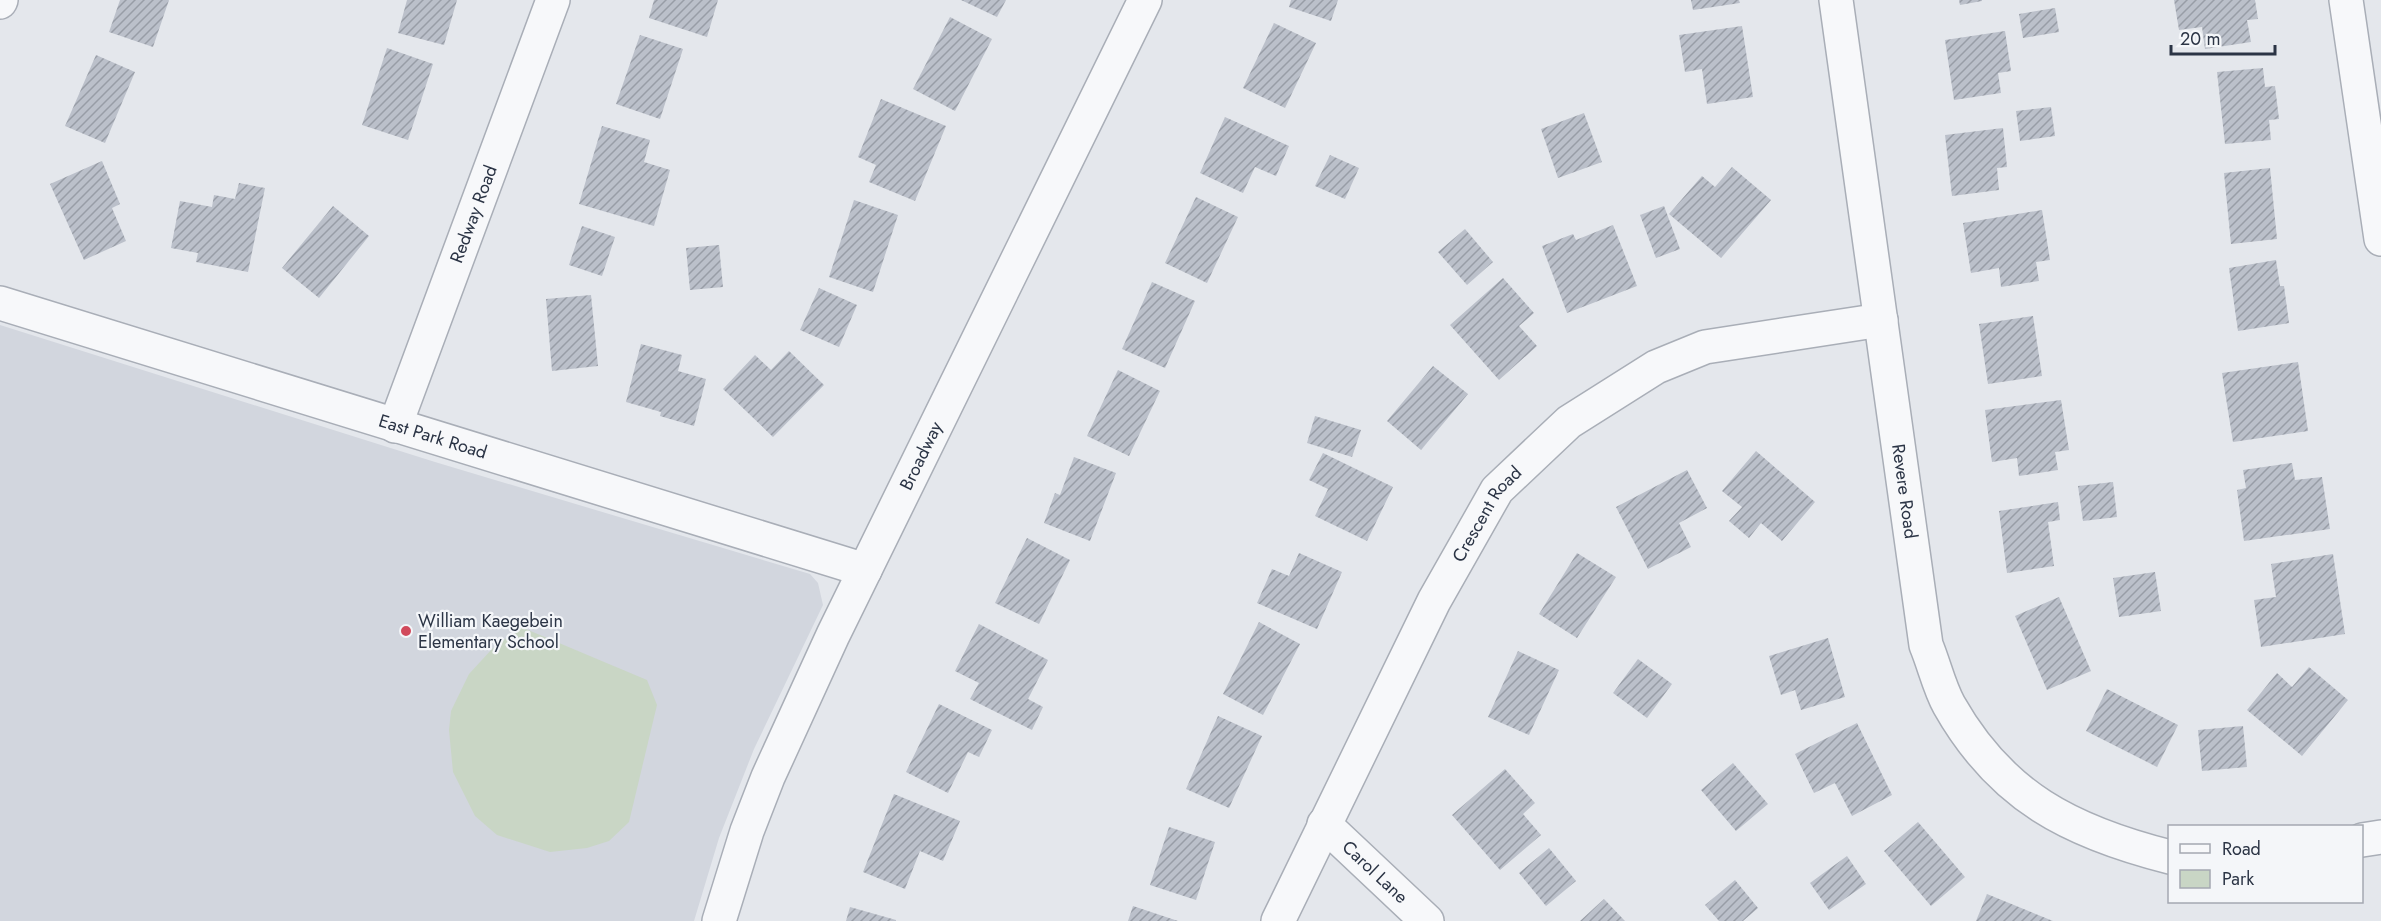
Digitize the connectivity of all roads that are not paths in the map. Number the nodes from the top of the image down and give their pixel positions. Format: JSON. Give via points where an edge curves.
{"nodes":[{"id":1,"x":553,"y":0,"type":"edge"},
{"id":2,"x":1145,"y":0,"type":"edge"},
{"id":3,"x":1836,"y":0,"type":"edge"},
{"id":4,"x":2346,"y":0,"type":"edge"},
{"id":5,"x":2381,"y":238,"type":"edge"},
{"id":6,"x":0,"y":303,"type":"edge"},
{"id":7,"x":1881,"y":320,"type":"junction"},
{"id":8,"x":395,"y":426,"type":"junction"},
{"id":9,"x":865,"y":570,"type":"junction"},
{"id":10,"x":1324,"y":824,"type":"junction"},
{"id":11,"x":2381,"y":837,"type":"edge"},
{"id":12,"x":2363,"y":840,"type":"edge"},
{"id":13,"x":2168,"y":857,"type":"edge"},
{"id":14,"x":719,"y":921,"type":"edge"},
{"id":15,"x":1278,"y":921,"type":"edge"},
{"id":16,"x":1427,"y":921,"type":"edge"}],
"edges":[{"from":1,"to":8,"type":"street","name":"Redway Road"},
{"from":2,"to":9,"type":"street","name":"Broadway"},
{"from":3,"to":7,"type":"street","name":"Revere Road"},
{"from":4,"to":5,"type":"street"},
{"from":6,"to":8,"type":"street","name":"East Park Road"},
{"from":7,"to":10,"type":"street","name":"Crescent Road","via":[[1706,347],[1656,367],[1569,422],[1497,490],[1434,601]]},
{"from":7,"to":13,"type":"street","name":"Revere Road","via":[[1926,645],[1948,704],[1983,757],[2025,795],[2067,822],[2116,843]]},
{"from":8,"to":9,"type":"street","name":"East Park Road"},
{"from":9,"to":14,"type":"street","name":"Broadway","via":[[768,777]]},
{"from":10,"to":15,"type":"street","name":"Crescent Road"},
{"from":10,"to":16,"type":"street","name":"Carol Lane"},
{"from":11,"to":12,"type":"street"}]}
